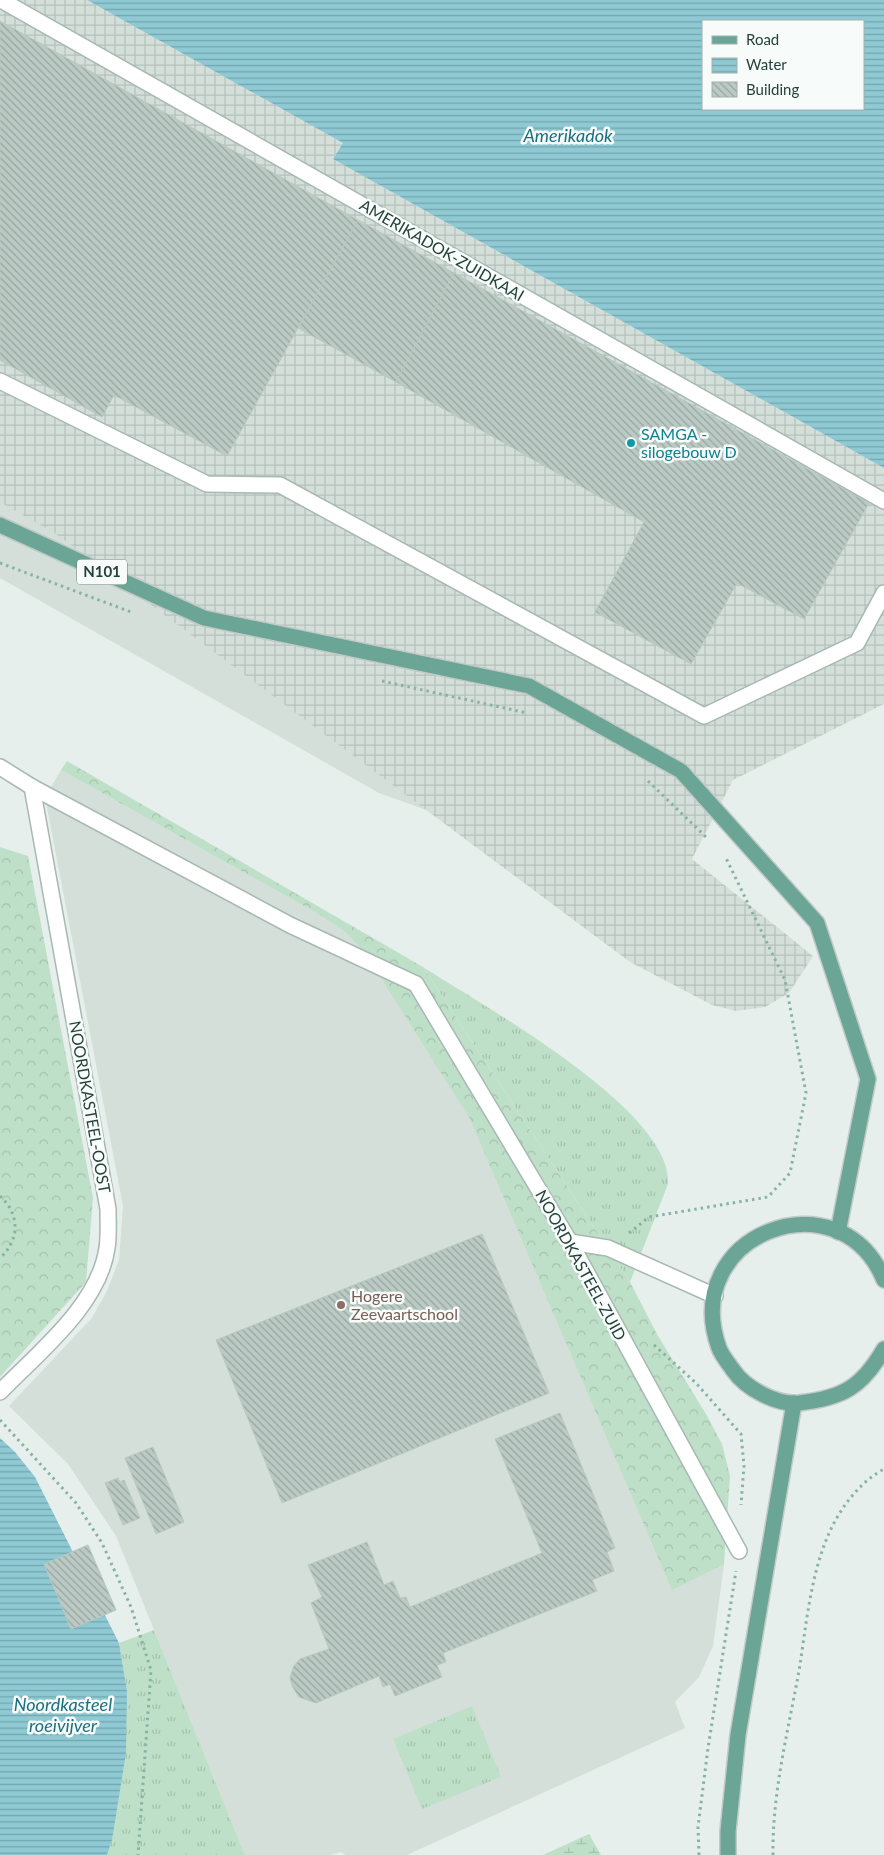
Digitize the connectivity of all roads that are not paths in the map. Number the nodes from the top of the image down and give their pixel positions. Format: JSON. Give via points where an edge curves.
{"nodes":[{"id":1,"x":1,"y":0,"type":"edge"},
{"id":2,"x":0,"y":381,"type":"edge"},
{"id":3,"x":884,"y":500,"type":"edge"},
{"id":4,"x":0,"y":525,"type":"edge"},
{"id":5,"x":884,"y":593,"type":"edge"},
{"id":6,"x":0,"y":767,"type":"edge"},
{"id":7,"x":32,"y":787,"type":"junction"},
{"id":8,"x":838,"y":1232,"type":"junction"},
{"id":9,"x":570,"y":1242,"type":"junction"},
{"id":10,"x":884,"y":1280,"type":"edge"},
{"id":11,"x":715,"y":1296,"type":"junction"},
{"id":12,"x":884,"y":1349,"type":"edge"},
{"id":13,"x":0,"y":1392,"type":"edge"},
{"id":14,"x":794,"y":1403,"type":"junction"},
{"id":15,"x":739,"y":1551,"type":"road end"},
{"id":16,"x":728,"y":1855,"type":"edge"}],
"edges":[{"from":1,"to":3,"type":"street","name":"AMERIKADOK-ZUIDKAAI"},
{"from":2,"to":5,"type":"street","via":[[207,484],[280,485],[704,716],[857,643]]},
{"from":4,"to":8,"type":"main road","number":"N101","via":[[204,618],[529,686],[681,771],[817,923],[868,1079]]},
{"from":6,"to":7,"type":"street"},
{"from":7,"to":9,"type":"street","name":"NOORDKASTEEL-ZUID","via":[[290,925],[416,984]]},
{"from":7,"to":13,"type":"street","name":"NOORDKASTEEL-OOST","via":[[108,1210],[107,1249],[95,1285],[77,1312]]},
{"from":8,"to":10,"type":"main road","via":[[861,1246],[879,1267]]},
{"from":8,"to":11,"type":"main road","via":[[812,1224],[784,1226],[755,1237],[730,1258]]},
{"from":9,"to":11,"type":"street","via":[[608,1248]]},
{"from":9,"to":15,"type":"street","name":"NOORDKASTEEL-ZUID"},
{"from":11,"to":14,"type":"main road","via":[[712,1318],[719,1350],[737,1376],[763,1395]]},
{"from":12,"to":14,"type":"main road","via":[[872,1370],[851,1389],[826,1400]]},
{"from":14,"to":16,"type":"main road","via":[[738,1735]]}]}
